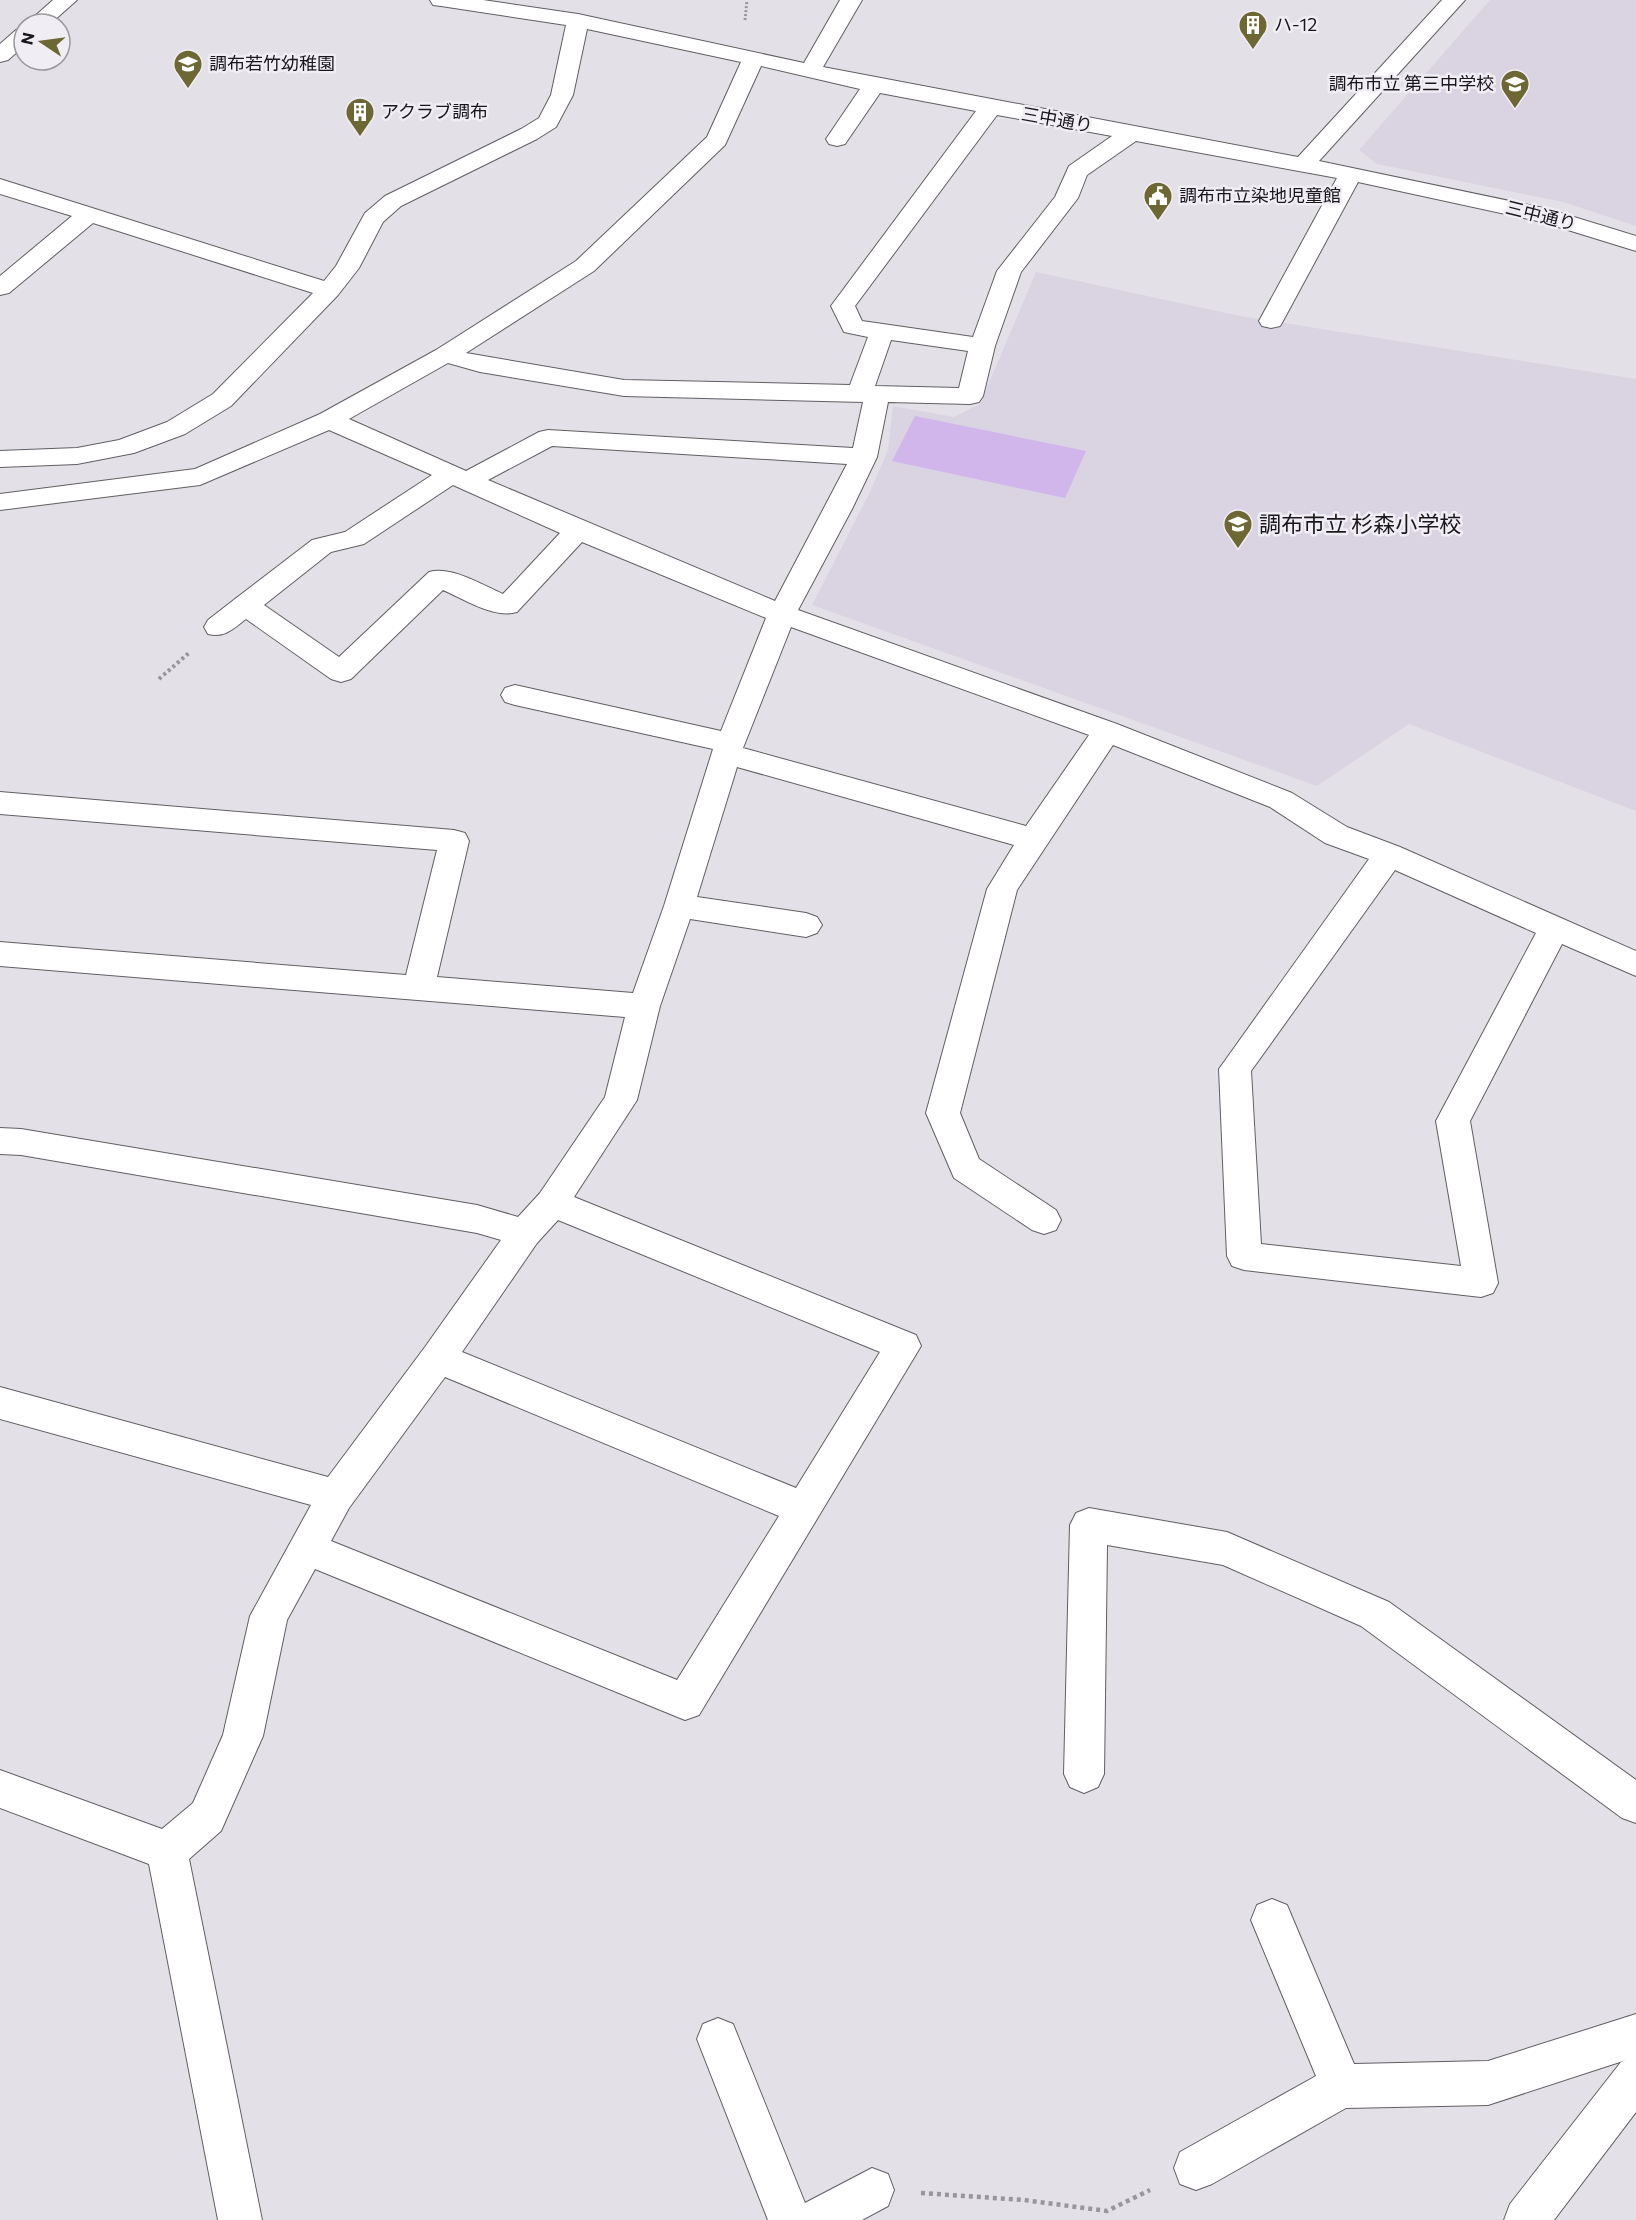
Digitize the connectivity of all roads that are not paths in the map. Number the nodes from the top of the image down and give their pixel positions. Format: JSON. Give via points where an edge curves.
{"nodes":[{"id":1,"x":66,"y":0,"type":"edge"},
{"id":2,"x":441,"y":0,"type":"edge"},
{"id":3,"x":851,"y":0,"type":"edge"},
{"id":4,"x":1454,"y":0,"type":"edge"},
{"id":5,"x":52,"y":12,"type":"edge"},
{"id":6,"x":568,"y":12,"type":"edge"},
{"id":7,"x":12,"y":45,"type":"edge"},
{"id":8,"x":0,"y":55,"type":"edge"},
{"id":9,"x":753,"y":59,"type":"junction"},
{"id":10,"x":810,"y":71,"type":"junction"},
{"id":11,"x":874,"y":85,"type":"junction"},
{"id":12,"x":990,"y":108,"type":"junction"},
{"id":13,"x":1132,"y":134,"type":"junction"},
{"id":14,"x":837,"y":139,"type":"dead end"},
{"id":15,"x":1305,"y":164,"type":"junction"},
{"id":16,"x":1352,"y":174,"type":"junction"},
{"id":17,"x":0,"y":186,"type":"edge"},
{"id":18,"x":89,"y":214,"type":"junction"},
{"id":19,"x":1636,"y":244,"type":"edge"},
{"id":20,"x":0,"y":288,"type":"edge"},
{"id":21,"x":329,"y":290,"type":"junction"},
{"id":22,"x":1271,"y":321,"type":"dead end"},
{"id":23,"x":882,"y":332,"type":"junction"},
{"id":24,"x":982,"y":346,"type":"junction"},
{"id":25,"x":445,"y":355,"type":"junction"},
{"id":26,"x":868,"y":394,"type":"junction"},
{"id":27,"x":328,"y":420,"type":"junction"},
{"id":28,"x":864,"y":457,"type":"junction"},
{"id":29,"x":0,"y":459,"type":"edge"},
{"id":30,"x":459,"y":477,"type":"junction"},
{"id":31,"x":0,"y":502,"type":"edge"},
{"id":32,"x":578,"y":531,"type":"junction"},
{"id":33,"x":245,"y":605,"type":"junction"},
{"id":34,"x":782,"y":614,"type":"junction"},
{"id":35,"x":218,"y":627,"type":"dead end"},
{"id":36,"x":514,"y":695,"type":"dead end"},
{"id":37,"x":1107,"y":731,"type":"junction"},
{"id":38,"x":728,"y":748,"type":"junction"},
{"id":39,"x":0,"y":803,"type":"edge"},
{"id":40,"x":1033,"y":838,"type":"junction"},
{"id":41,"x":1389,"y":855,"type":"junction"},
{"id":42,"x":679,"y":906,"type":"junction"},
{"id":43,"x":806,"y":925,"type":"dead end"},
{"id":44,"x":1554,"y":929,"type":"junction"},
{"id":45,"x":0,"y":954,"type":"edge"},
{"id":46,"x":1636,"y":964,"type":"edge"},
{"id":47,"x":419,"y":987,"type":"junction"},
{"id":48,"x":644,"y":1006,"type":"junction"},
{"id":49,"x":0,"y":1140,"type":"edge"},
{"id":50,"x":552,"y":1203,"type":"junction"},
{"id":51,"x":1044,"y":1220,"type":"dead end"},
{"id":52,"x":525,"y":1233,"type":"junction"},
{"id":53,"x":438,"y":1358,"type":"junction"},
{"id":54,"x":0,"y":1403,"type":"edge"},
{"id":55,"x":336,"y":1496,"type":"junction"},
{"id":56,"x":804,"y":1509,"type":"junction"},
{"id":57,"x":306,"y":1548,"type":"junction"},
{"id":58,"x":1084,"y":1774,"type":"dead end"},
{"id":59,"x":0,"y":1789,"type":"edge"},
{"id":60,"x":1636,"y":1803,"type":"edge"},
{"id":61,"x":167,"y":1851,"type":"junction"},
{"id":62,"x":1272,"y":1920,"type":"dead end"},
{"id":63,"x":1636,"y":2035,"type":"edge"},
{"id":64,"x":718,"y":2039,"type":"dead end"},
{"id":65,"x":1636,"y":2077,"type":"edge"},
{"id":66,"x":1342,"y":2086,"type":"junction"},
{"id":67,"x":1196,"y":2168,"type":"road end"},
{"id":68,"x":872,"y":2190,"type":"road end"},
{"id":69,"x":240,"y":2220,"type":"edge"},
{"id":70,"x":790,"y":2220,"type":"edge"},
{"id":71,"x":819,"y":2220,"type":"edge"},
{"id":72,"x":1526,"y":2220,"type":"edge"}],
"edges":[{"from":1,"to":5,"type":"street"},
{"from":2,"to":6,"type":"street","name":"三中通り"},
{"from":3,"to":10,"type":"street"},
{"from":4,"to":15,"type":"street"},
{"from":6,"to":9,"type":"street","name":"三中通り"},
{"from":6,"to":21,"type":"street","via":[[562,94],[548,122],[393,201],[373,218],[347,268]]},
{"from":7,"to":8,"type":"street"},
{"from":9,"to":10,"type":"street","name":"三中通り"},
{"from":9,"to":25,"type":"street","via":[[717,140],[585,266]]},
{"from":10,"to":11,"type":"street","name":"三中通り"},
{"from":11,"to":12,"type":"street","name":"三中通り"},
{"from":11,"to":14,"type":"street"},
{"from":12,"to":13,"type":"street","name":"三中通り"},
{"from":12,"to":23,"type":"street","via":[[843,306],[853,327]]},
{"from":13,"to":15,"type":"street","name":"三中通り"},
{"from":13,"to":24,"type":"street","via":[[1077,171],[1066,198],[1009,271]]},
{"from":15,"to":16,"type":"street","name":"三中通り"},
{"from":16,"to":19,"type":"street","name":"三中通り","via":[[1548,216]]},
{"from":16,"to":22,"type":"street"},
{"from":17,"to":18,"type":"street"},
{"from":18,"to":20,"type":"street"},
{"from":18,"to":21,"type":"street"},
{"from":21,"to":29,"type":"street","via":[[222,400],[176,428],[125,447],[78,456]]},
{"from":23,"to":24,"type":"street"},
{"from":23,"to":26,"type":"street"},
{"from":24,"to":26,"type":"street","via":[[970,396]]},
{"from":25,"to":26,"type":"street","via":[[624,388]]},
{"from":25,"to":27,"type":"street"},
{"from":26,"to":28,"type":"street"},
{"from":27,"to":30,"type":"street"},
{"from":27,"to":31,"type":"street","via":[[200,477]]},
{"from":28,"to":30,"type":"street","via":[[548,438]]},
{"from":28,"to":34,"type":"street"},
{"from":30,"to":32,"type":"street"},
{"from":30,"to":33,"type":"street","via":[[354,538],[322,546]]},
{"from":32,"to":33,"type":"street","via":[[507,606],[439,578],[341,672]]},
{"from":32,"to":34,"type":"street"},
{"from":33,"to":35,"type":"street"},
{"from":34,"to":37,"type":"street"},
{"from":34,"to":38,"type":"street"},
{"from":36,"to":38,"type":"street"},
{"from":37,"to":40,"type":"street"},
{"from":37,"to":41,"type":"street","via":[[1281,800],[1336,835]]},
{"from":38,"to":40,"type":"street"},
{"from":38,"to":42,"type":"street"},
{"from":39,"to":47,"type":"street","via":[[454,841]]},
{"from":40,"to":51,"type":"street","via":[[1002,889],[943,1113],[966,1168]]},
{"from":41,"to":44,"type":"street"},
{"from":41,"to":44,"type":"street","via":[[1235,1069],[1244,1256],[1481,1283],[1453,1121]]},
{"from":42,"to":43,"type":"street"},
{"from":42,"to":48,"type":"street"},
{"from":44,"to":46,"type":"street"},
{"from":45,"to":47,"type":"street"},
{"from":47,"to":48,"type":"street"},
{"from":48,"to":50,"type":"street","via":[[621,1100]]},
{"from":49,"to":52,"type":"street","via":[[477,1219]]},
{"from":50,"to":52,"type":"street"},
{"from":50,"to":56,"type":"street","via":[[903,1346]]},
{"from":52,"to":53,"type":"street"},
{"from":53,"to":55,"type":"street"},
{"from":53,"to":56,"type":"street"},
{"from":54,"to":55,"type":"street"},
{"from":55,"to":57,"type":"street"},
{"from":56,"to":57,"type":"street","via":[[685,1702]]},
{"from":57,"to":61,"type":"street","via":[[269,1616],[243,1736],[207,1817]]},
{"from":58,"to":60,"type":"street","via":[[1089,1525],[1227,1549],[1375,1614]]},
{"from":59,"to":61,"type":"street"},
{"from":61,"to":69,"type":"street"},
{"from":62,"to":66,"type":"street"},
{"from":63,"to":66,"type":"street","via":[[1488,2083]]},
{"from":64,"to":70,"type":"street"},
{"from":65,"to":72,"type":"street"},
{"from":66,"to":67,"type":"street"},
{"from":68,"to":71,"type":"street"}]}
